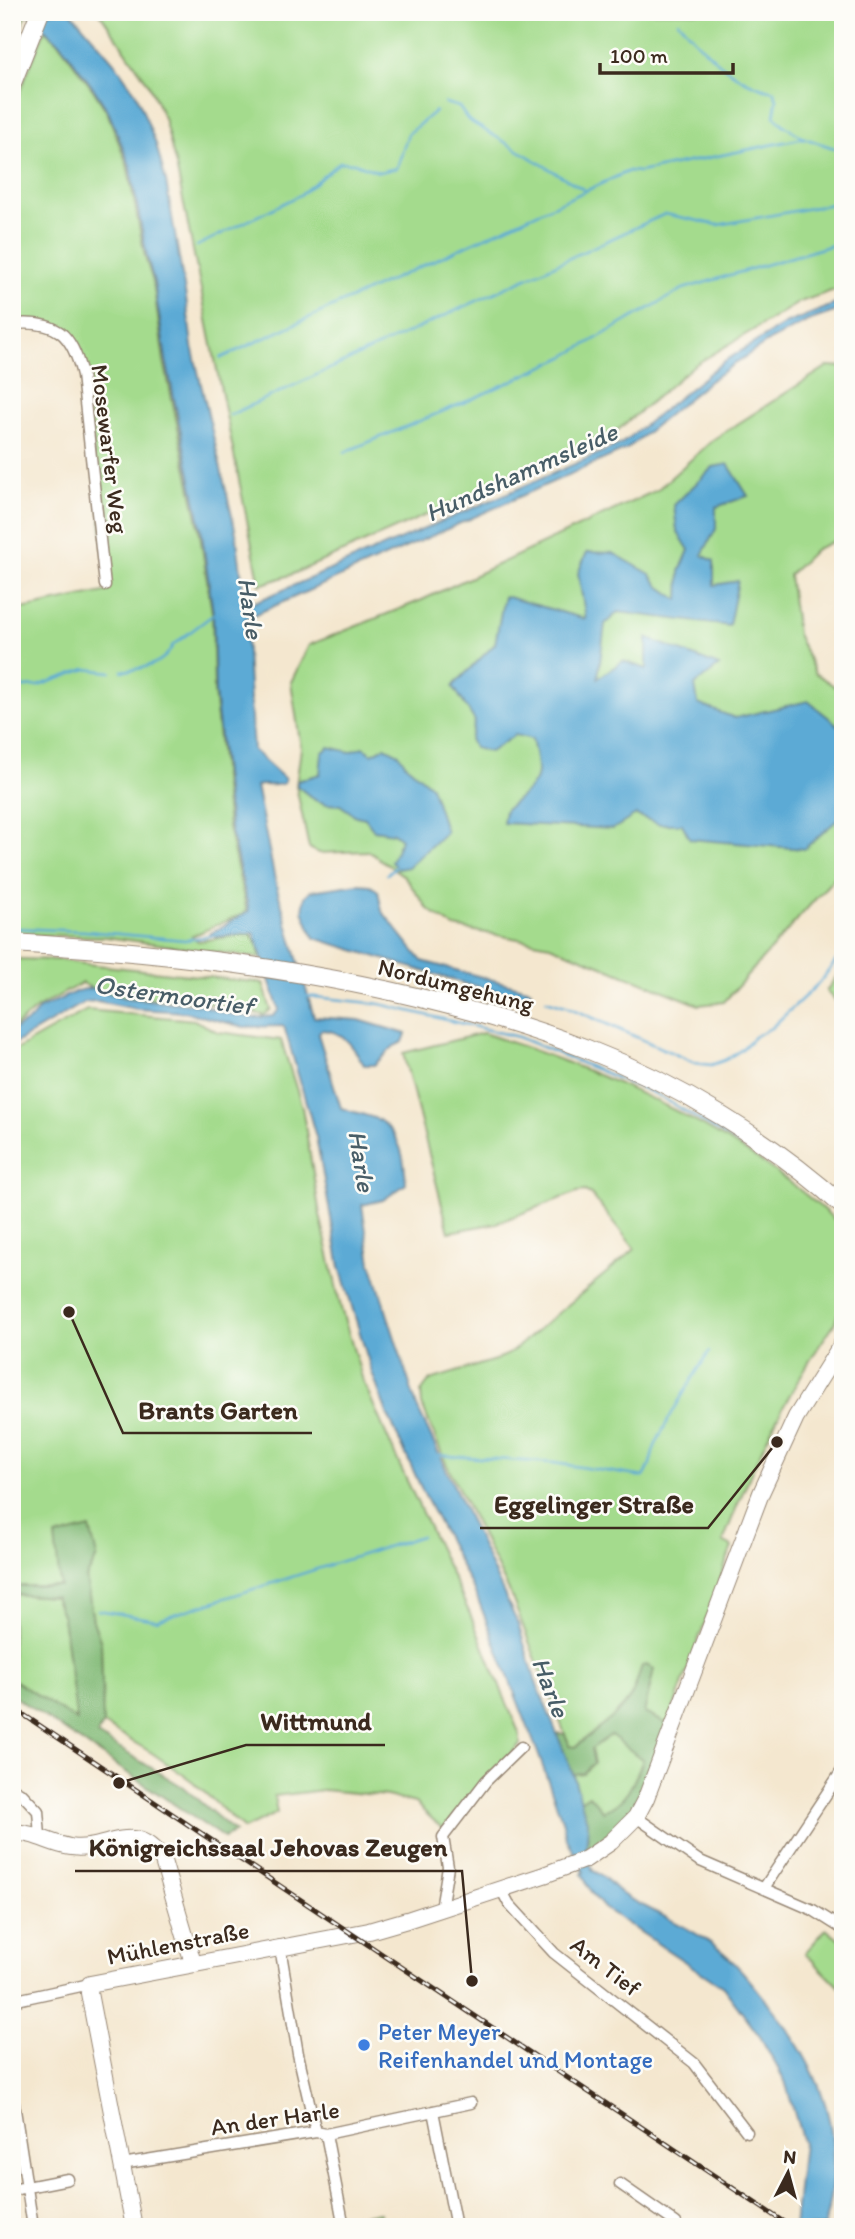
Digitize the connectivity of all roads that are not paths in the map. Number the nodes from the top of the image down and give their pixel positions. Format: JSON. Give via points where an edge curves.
{"nodes":[{"id":1,"x":40,"y":12,"type":"edge"},
{"id":2,"x":12,"y":83,"type":"edge"},
{"id":3,"x":12,"y":324,"type":"edge"},
{"id":4,"x":105,"y":585,"type":"dead end"},
{"id":5,"x":12,"y":943,"type":"edge"},
{"id":6,"x":843,"y":1206,"type":"edge"},
{"id":7,"x":843,"y":1342,"type":"edge"},
{"id":8,"x":521,"y":1746,"type":"dead end"},
{"id":9,"x":843,"y":1769,"type":"edge"},
{"id":10,"x":12,"y":1788,"type":"edge"},
{"id":11,"x":636,"y":1817,"type":"junction"},
{"id":12,"x":12,"y":1832,"type":"edge"},
{"id":13,"x":40,"y":1836,"type":"junction"},
{"id":14,"x":764,"y":1888,"type":"junction"},
{"id":15,"x":501,"y":1889,"type":"junction"},
{"id":16,"x":441,"y":1909,"type":"junction"},
{"id":17,"x":843,"y":1929,"type":"edge"},
{"id":18,"x":280,"y":1947,"type":"junction"},
{"id":19,"x":193,"y":1963,"type":"junction"},
{"id":20,"x":90,"y":1984,"type":"junction"},
{"id":21,"x":12,"y":2001,"type":"edge"},
{"id":22,"x":12,"y":2090,"type":"edge"},
{"id":23,"x":471,"y":2103,"type":"dead end"},
{"id":24,"x":433,"y":2111,"type":"junction"},
{"id":25,"x":747,"y":2132,"type":"dead end"},
{"id":26,"x":321,"y":2133,"type":"junction"},
{"id":27,"x":122,"y":2164,"type":"junction"},
{"id":28,"x":68,"y":2179,"type":"dead end"},
{"id":29,"x":620,"y":2184,"type":"dead end"},
{"id":30,"x":27,"y":2187,"type":"junction"},
{"id":31,"x":12,"y":2190,"type":"edge"},
{"id":32,"x":33,"y":2227,"type":"edge"},
{"id":33,"x":134,"y":2227,"type":"edge"},
{"id":34,"x":344,"y":2227,"type":"edge"},
{"id":35,"x":456,"y":2227,"type":"edge"},
{"id":36,"x":674,"y":2227,"type":"edge"}],
"edges":[{"from":1,"to":2,"type":"main road"},
{"from":3,"to":4,"type":"street","name":"Mosewarfer Weg","via":[[52,328],[74,347],[82,375]]},
{"from":5,"to":6,"type":"main road","name":"Nordumgehung","via":[[127,951],[311,976],[485,1015],[590,1050],[695,1101],[796,1167]]},
{"from":7,"to":11,"type":"street","name":"Mühlenstraße","via":[[783,1443]]},
{"from":8,"to":16,"type":"street","via":[[443,1836],[448,1867]]},
{"from":9,"to":14,"type":"street"},
{"from":10,"to":13,"type":"street","via":[[38,1811]]},
{"from":11,"to":14,"type":"street","via":[[698,1860]]},
{"from":11,"to":15,"type":"street","name":"Mühlenstraße","via":[[593,1854]]},
{"from":12,"to":13,"type":"street"},
{"from":13,"to":19,"type":"street","via":[[72,1847],[146,1842],[163,1861]]},
{"from":14,"to":17,"type":"street"},
{"from":15,"to":16,"type":"street","name":"Mühlenstraße"},
{"from":15,"to":25,"type":"street","name":"Am Tief","via":[[554,1953],[694,2063]]},
{"from":16,"to":18,"type":"street","name":"Mühlenstraße","via":[[388,1926]]},
{"from":18,"to":19,"type":"street","name":"Mühlenstraße"},
{"from":18,"to":26,"type":"street","via":[[298,2054]]},
{"from":19,"to":20,"type":"street","name":"Mühlenstraße"},
{"from":20,"to":21,"type":"street","name":"Mühlenstraße"},
{"from":20,"to":27,"type":"street"},
{"from":22,"to":30,"type":"street"},
{"from":23,"to":24,"type":"street","name":"An der Harle"},
{"from":24,"to":26,"type":"street","name":"An der Harle"},
{"from":24,"to":35,"type":"street"},
{"from":26,"to":27,"type":"street","name":"An der Harle"},
{"from":26,"to":34,"type":"street"},
{"from":27,"to":33,"type":"street"},
{"from":28,"to":30,"type":"street"},
{"from":29,"to":36,"type":"street","via":[[676,2223]]},
{"from":30,"to":31,"type":"street"},
{"from":30,"to":32,"type":"street"}]}
